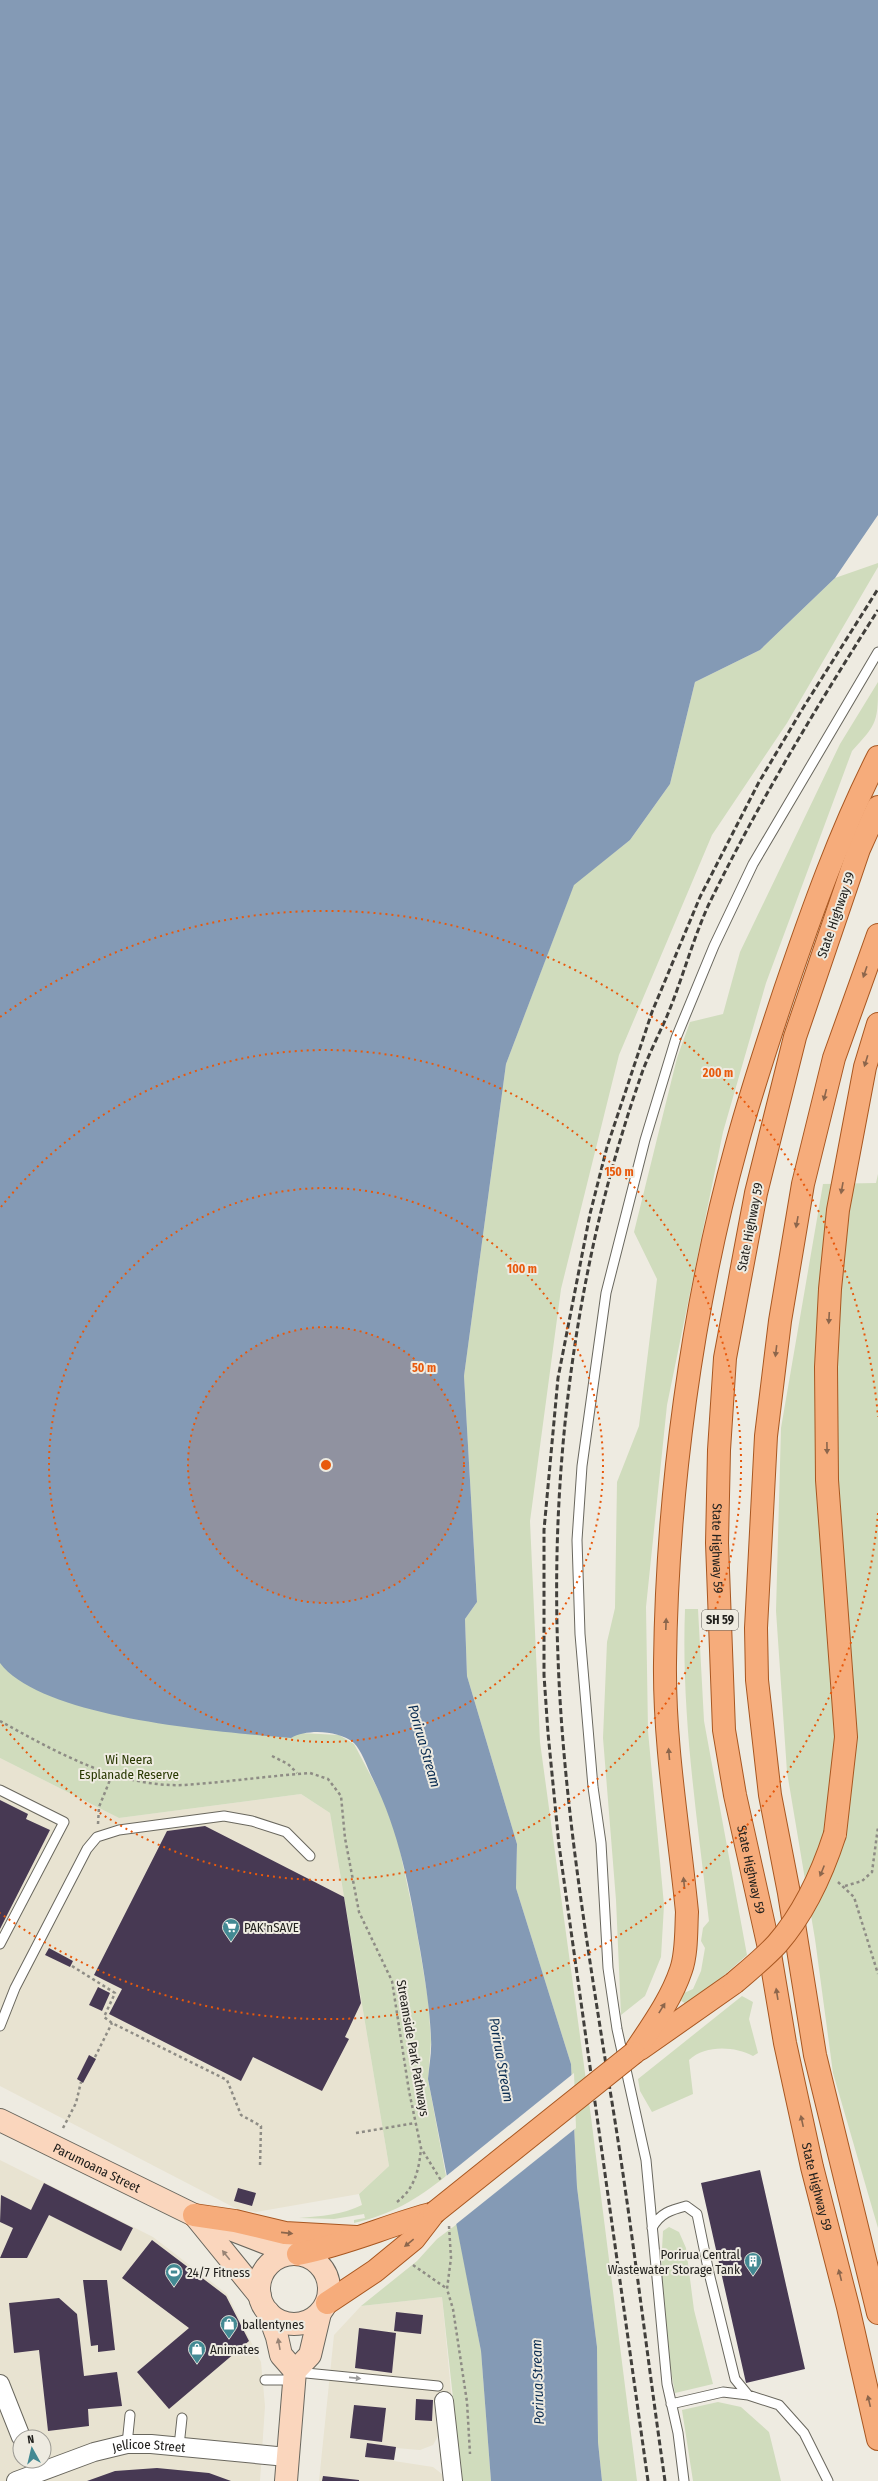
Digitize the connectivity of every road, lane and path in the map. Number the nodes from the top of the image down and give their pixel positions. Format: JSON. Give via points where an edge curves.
{"nodes":[{"id":1,"x":878,"y":652,"type":"edge"},
{"id":2,"x":878,"y":757,"type":"edge"},
{"id":3,"x":878,"y":807,"type":"edge"},
{"id":4,"x":878,"y":935,"type":"edge"},
{"id":5,"x":878,"y":1024,"type":"edge"},
{"id":6,"x":0,"y":1721,"type":"edge"},
{"id":7,"x":272,"y":1756,"type":"dead end"},
{"id":8,"x":297,"y":1774,"type":"junction"},
{"id":9,"x":112,"y":1775,"type":"junction"},
{"id":10,"x":0,"y":1790,"type":"edge"},
{"id":11,"x":878,"y":1826,"type":"edge"},
{"id":12,"x":97,"y":1837,"type":"junction"},
{"id":13,"x":310,"y":1856,"type":"dead end"},
{"id":14,"x":835,"y":1880,"type":"dead end"},
{"id":15,"x":845,"y":1886,"type":"junction"},
{"id":16,"x":0,"y":1944,"type":"edge"},
{"id":17,"x":72,"y":1966,"type":"dead end"},
{"id":18,"x":878,"y":1974,"type":"edge"},
{"id":19,"x":112,"y":2023,"type":"junction"},
{"id":20,"x":0,"y":2026,"type":"edge"},
{"id":21,"x":634,"y":2053,"type":"junction"},
{"id":22,"x":94,"y":2056,"type":"dead end"},
{"id":23,"x":81,"y":2082,"type":"dead end"},
{"id":24,"x":0,"y":2120,"type":"edge"},
{"id":25,"x":415,"y":2123,"type":"junction"},
{"id":26,"x":62,"y":2131,"type":"dead end"},
{"id":27,"x":356,"y":2133,"type":"dead end"},
{"id":28,"x":260,"y":2166,"type":"dead end"},
{"id":29,"x":396,"y":2203,"type":"dead end"},
{"id":30,"x":434,"y":2213,"type":"junction"},
{"id":31,"x":194,"y":2216,"type":"junction"},
{"id":32,"x":652,"y":2228,"type":"junction"},
{"id":33,"x":356,"y":2237,"type":"junction"},
{"id":34,"x":295,"y":2254,"type":"junction"},
{"id":35,"x":410,"y":2264,"type":"dead end"},
{"id":36,"x":264,"y":2304,"type":"junction"},
{"id":37,"x":323,"y":2308,"type":"junction"},
{"id":38,"x":878,"y":2313,"type":"edge"},
{"id":39,"x":294,"y":2376,"type":"junction"},
{"id":40,"x":265,"y":2380,"type":"dead end"},
{"id":41,"x":0,"y":2384,"type":"edge"},
{"id":42,"x":441,"y":2393,"type":"joint"},
{"id":43,"x":748,"y":2395,"type":"junction"},
{"id":44,"x":671,"y":2404,"type":"junction"},
{"id":45,"x":130,"y":2415,"type":"dead end"},
{"id":46,"x":182,"y":2418,"type":"dead end"},
{"id":47,"x":18,"y":2429,"type":"edge"},
{"id":48,"x":878,"y":2439,"type":"edge"},
{"id":49,"x":127,"y":2444,"type":"junction"},
{"id":50,"x":179,"y":2446,"type":"junction"},
{"id":51,"x":287,"y":2457,"type":"junction"},
{"id":52,"x":471,"y":2462,"type":"dead end"},
{"id":53,"x":52,"y":2463,"type":"edge"},
{"id":54,"x":32,"y":2469,"type":"edge"},
{"id":55,"x":16,"y":2481,"type":"edge"},
{"id":56,"x":286,"y":2481,"type":"edge"},
{"id":57,"x":453,"y":2481,"type":"edge"},
{"id":58,"x":684,"y":2481,"type":"edge"},
{"id":59,"x":828,"y":2481,"type":"edge"}],
"edges":[{"from":1,"to":32,"type":"lane","via":[[753,864],[714,946],[676,1038],[645,1140],[606,1293],[582,1466],[577,1540],[580,1634],[593,1787],[601,1843],[608,1968],[617,2029],[646,2160]]},
{"from":21,"to":2,"type":"main road","one_way":true,"via":[[666,2002],[682,1969],[688,1912],[671,1770],[665,1664],[669,1550],[676,1473],[697,1328],[732,1161],[757,1073],[816,900]]},
{"from":48,"to":3,"type":"main road","name":"State Highway 59","number":"SH 59","one_way":true,"via":[[807,2144],[785,2043],[770,1948],[735,1795],[724,1730],[717,1543],[719,1450],[725,1358],[756,1193],[795,1037],[859,849]]},
{"from":4,"to":38,"type":"main road","number":"SH 59","one_way":true,"via":[[834,1058],[803,1184],[780,1322],[766,1436],[756,1628],[757,1680],[770,1795],[789,1893],[815,2055]]},
{"from":5,"to":21,"type":"main road","one_way":true,"bridge":true,"via":[[864,1067],[838,1210],[830,1289],[826,1367],[827,1480],[846,1737],[835,1834],[822,1873],[789,1930],[776,1945],[734,1983]]},
{"from":6,"to":9,"type":"path","name":"Streamside Park Pathways","via":[[84,1764]]},
{"from":7,"to":8,"type":"path","via":[[288,1764]]},
{"from":8,"to":9,"type":"path","name":"Streamside Park Pathways","via":[[185,1785]]},
{"from":8,"to":25,"type":"path","name":"Streamside Park Pathways","via":[[310,1773],[328,1779],[341,1796],[345,1838],[359,1912],[392,1981]]},
{"from":9,"to":12,"type":"path","via":[[99,1807]]},
{"from":10,"to":16,"type":"lane","via":[[64,1822]]},
{"from":11,"to":15,"type":"path","via":[[872,1872],[862,1881]]},
{"from":12,"to":13,"type":"lane","via":[[139,1826],[224,1816],[252,1821],[286,1832]]},
{"from":12,"to":20,"type":"lane","via":[[87,1849],[15,1988]]},
{"from":14,"to":15,"type":"path"},
{"from":15,"to":18,"type":"path","via":[[854,1897],[861,1914]]},
{"from":17,"to":19,"type":"path","via":[[115,1993],[104,2017]]},
{"from":19,"to":22,"type":"path"},
{"from":19,"to":28,"type":"path","via":[[227,2080],[241,2115],[261,2126]]},
{"from":21,"to":30,"type":"main road","bridge":true},
{"from":23,"to":26,"type":"path","via":[[76,2103]]},
{"from":24,"to":31,"type":"main road","name":"Parumoana Street"},
{"from":25,"to":27,"type":"path"},
{"from":25,"to":29,"type":"path","name":"Streamside Park Pathways","via":[[421,2148],[416,2176],[408,2193]]},
{"from":30,"to":33,"type":"main road"},
{"from":30,"to":37,"type":"main road","one_way":true,"via":[[414,2239]]},
{"from":31,"to":33,"type":"main road","one_way":true,"via":[[235,2221],[285,2233]]},
{"from":31,"to":34,"type":"main road","name":"Parumoana Street"},
{"from":36,"to":31,"type":"main road","name":"Parumoana Street","one_way":true},
{"from":32,"to":43,"type":"lane","via":[[668,2210],[686,2206],[697,2214],[736,2379]]},
{"from":32,"to":44,"type":"lane","via":[[660,2325]]},
{"from":33,"to":34,"type":"main road","via":[[330,2248]]},
{"from":34,"to":36,"type":"main road","via":[[278,2258],[266,2267],[260,2281]]},
{"from":34,"to":37,"type":"main road","via":[[311,2258],[325,2271],[329,2283]]},
{"from":35,"to":52,"type":"path","via":[[447,2289],[453,2309],[467,2402]]},
{"from":36,"to":37,"type":"main road","via":[[278,2320],[297,2324],[310,2320]]},
{"from":39,"to":36,"type":"main road","name":"Parumoana Street","one_way":true,"via":[[280,2355],[277,2337]]},
{"from":37,"to":39,"type":"main road","via":[[310,2355]]},
{"from":39,"to":40,"type":"lane"},
{"from":39,"to":42,"type":"lane","one_way":true},
{"from":39,"to":51,"type":"main road"},
{"from":41,"to":47,"type":"street"},
{"from":42,"to":57,"type":"street"},
{"from":43,"to":44,"type":"lane","via":[[723,2392]]},
{"from":43,"to":59,"type":"lane","via":[[779,2405],[804,2433]]},
{"from":44,"to":58,"type":"lane"},
{"from":45,"to":49,"type":"lane"},
{"from":46,"to":50,"type":"lane"},
{"from":49,"to":50,"type":"street","name":"Jellicoe Street"},
{"from":49,"to":53,"type":"street","name":"Jellicoe Street"},
{"from":50,"to":51,"type":"street","name":"Jellicoe Street"},
{"from":51,"to":56,"type":"main road"},
{"from":54,"to":55,"type":"street","name":"Jellicoe Street"}]}
